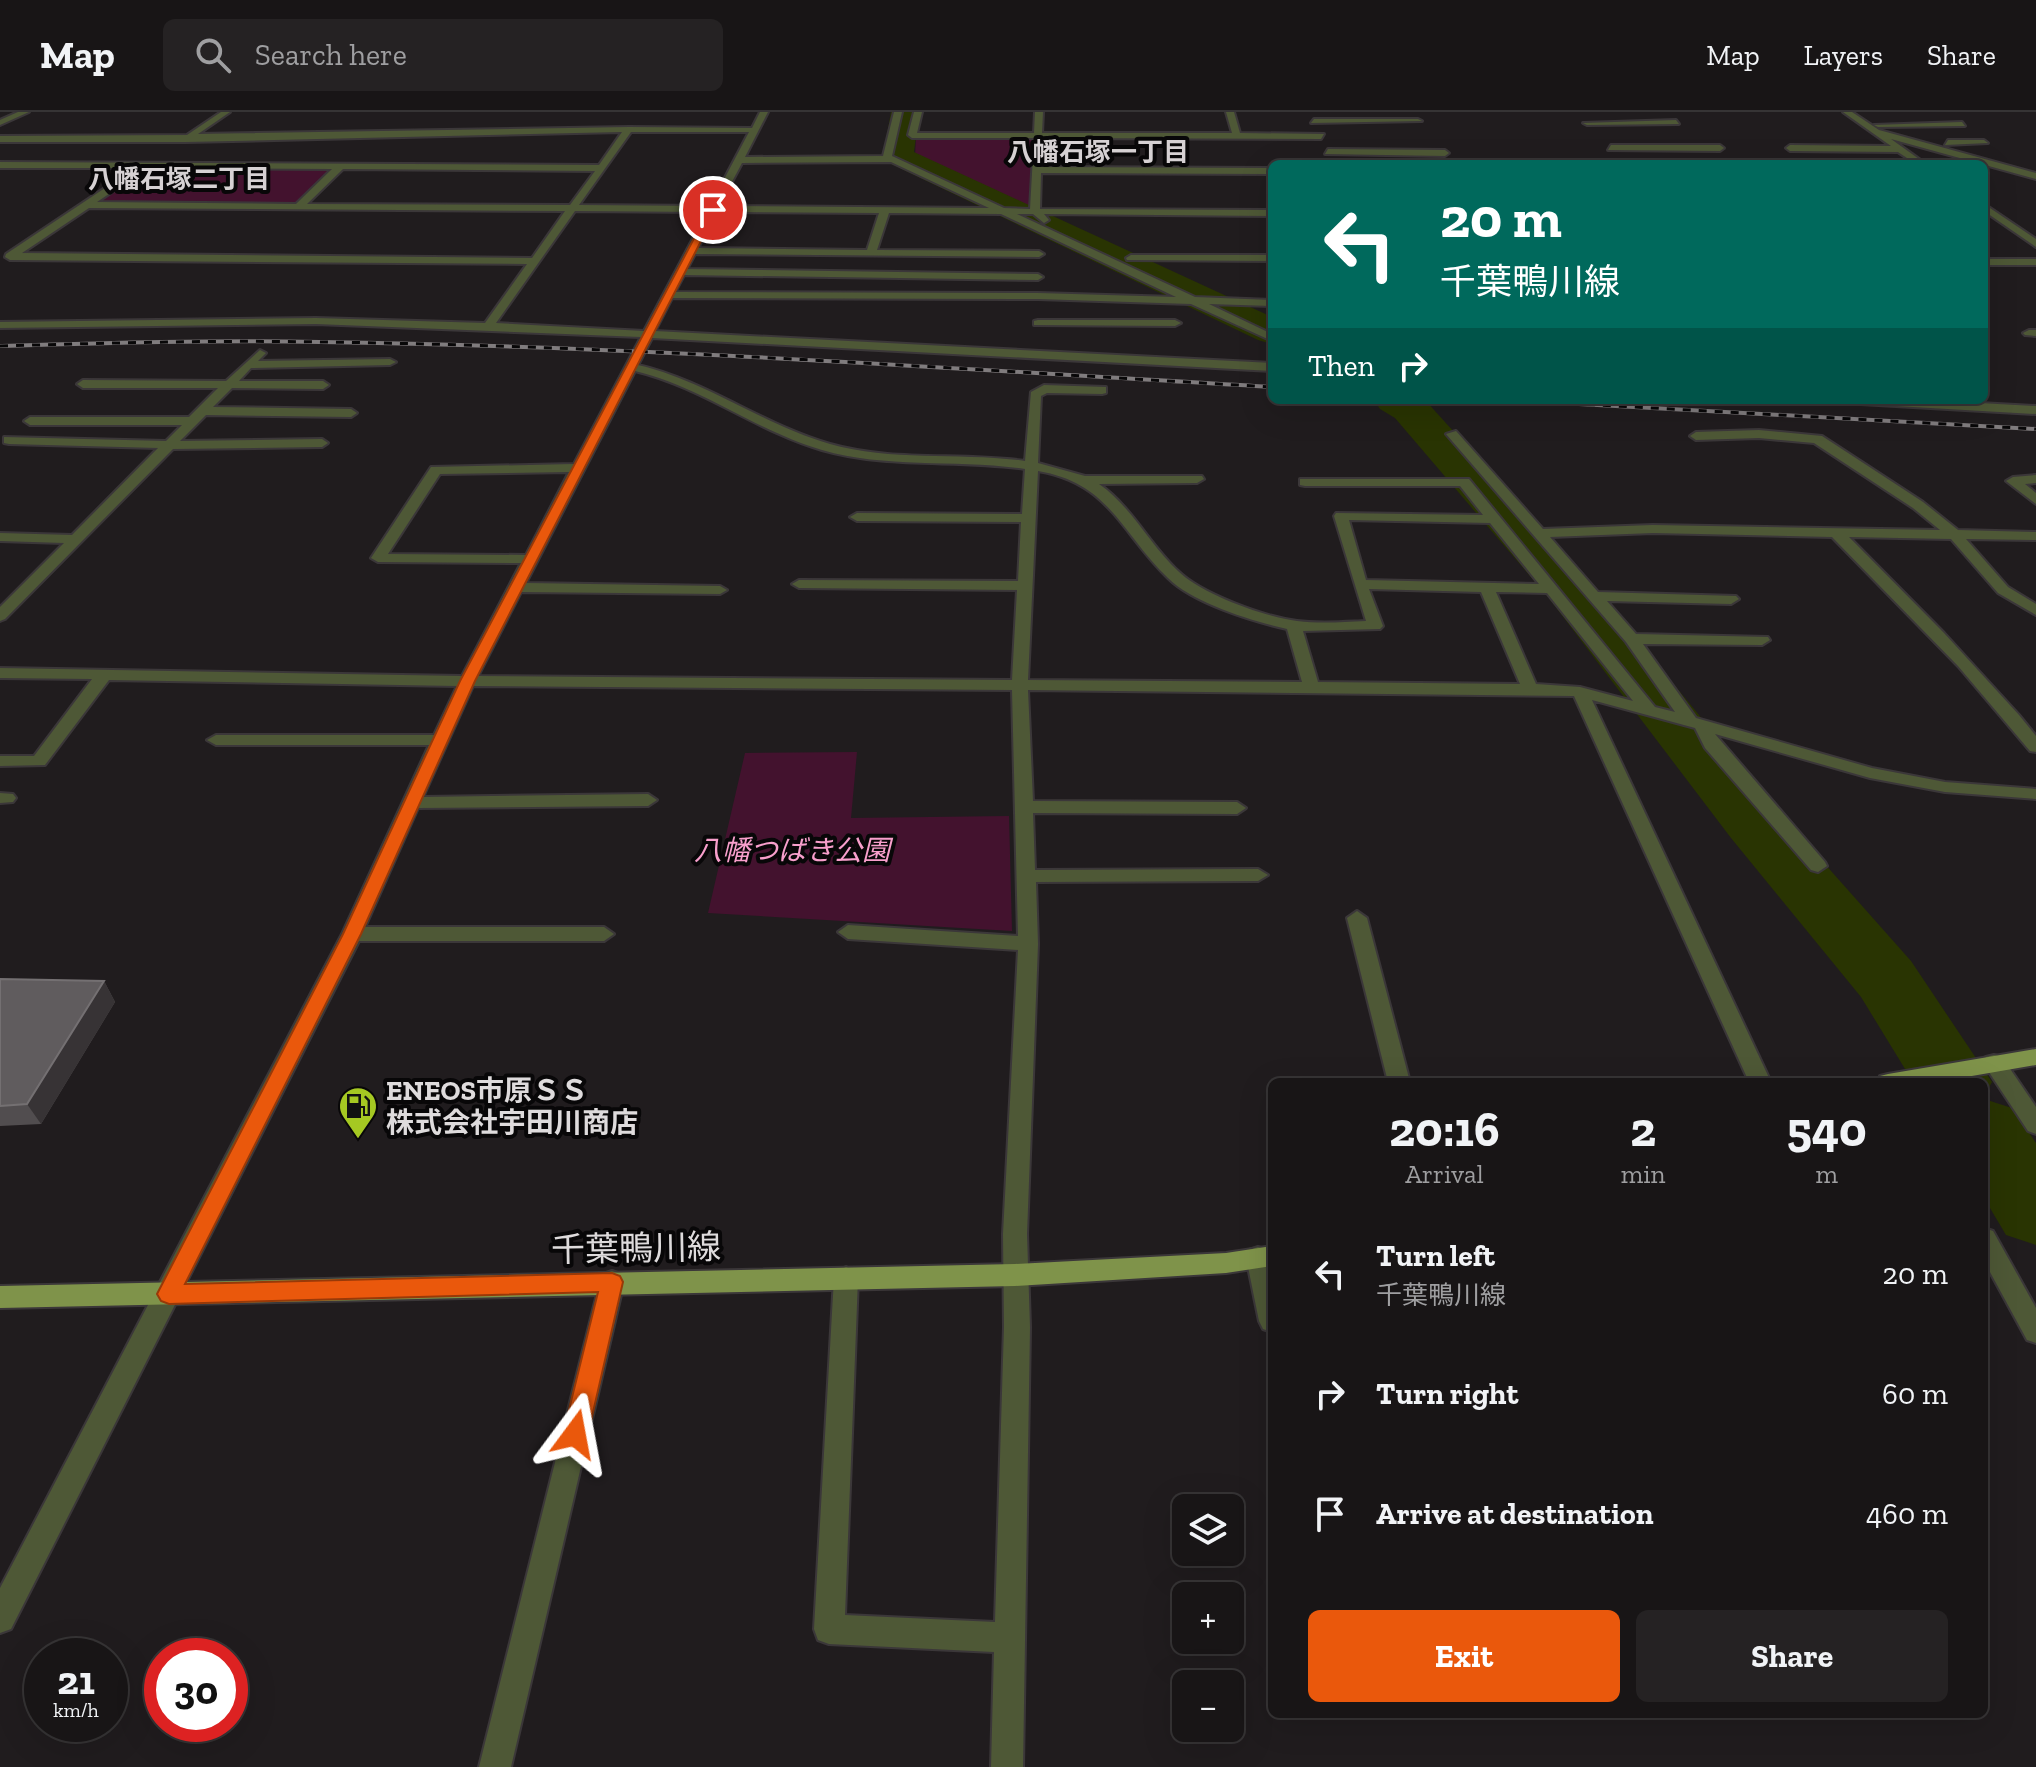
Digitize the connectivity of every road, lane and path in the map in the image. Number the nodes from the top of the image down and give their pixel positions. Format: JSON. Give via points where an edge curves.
{"nodes":[{"id":1,"x":25,"y":112,"type":"edge"},
{"id":2,"x":226,"y":112,"type":"edge"},
{"id":3,"x":764,"y":112,"type":"edge"},
{"id":4,"x":898,"y":112,"type":"edge"},
{"id":5,"x":918,"y":112,"type":"edge"},
{"id":6,"x":1039,"y":112,"type":"edge"},
{"id":7,"x":1230,"y":112,"type":"edge"},
{"id":8,"x":1577,"y":112,"type":"edge"},
{"id":9,"x":1847,"y":112,"type":"edge"},
{"id":10,"x":1312,"y":116,"type":"edge"},
{"id":11,"x":491,"y":121,"type":"dead end"},
{"id":12,"x":1418,"y":121,"type":"dead end"},
{"id":13,"x":1676,"y":122,"type":"dead end"},
{"id":14,"x":0,"y":123,"type":"edge"},
{"id":15,"x":1587,"y":123,"type":"junction"},
{"id":16,"x":1962,"y":124,"type":"dead end"},
{"id":17,"x":1866,"y":125,"type":"junction"},
{"id":18,"x":483,"y":129,"type":"junction"},
{"id":19,"x":629,"y":129,"type":"junction"},
{"id":20,"x":755,"y":130,"type":"junction"},
{"id":21,"x":1595,"y":131,"type":"dead end"},
{"id":22,"x":1876,"y":132,"type":"junction"},
{"id":23,"x":1038,"y":136,"type":"junction"},
{"id":24,"x":1237,"y":136,"type":"junction"},
{"id":25,"x":1321,"y":136,"type":"junction"},
{"id":26,"x":0,"y":139,"type":"edge"},
{"id":27,"x":186,"y":139,"type":"junction"},
{"id":28,"x":1603,"y":140,"type":"dead end"},
{"id":29,"x":1923,"y":143,"type":"junction"},
{"id":30,"x":1984,"y":143,"type":"dead end"},
{"id":31,"x":1611,"y":148,"type":"junction"},
{"id":32,"x":1720,"y":148,"type":"dead end"},
{"id":33,"x":1790,"y":148,"type":"dead end"},
{"id":34,"x":1901,"y":149,"type":"junction"},
{"id":35,"x":1328,"y":152,"type":"junction"},
{"id":36,"x":1445,"y":153,"type":"dead end"},
{"id":37,"x":1618,"y":156,"type":"dead end"},
{"id":38,"x":892,"y":159,"type":"junction"},
{"id":39,"x":739,"y":160,"type":"junction"},
{"id":40,"x":1332,"y":160,"type":"edge"},
{"id":41,"x":1916,"y":160,"type":"edge"},
{"id":42,"x":1981,"y":160,"type":"edge"},
{"id":43,"x":1988,"y":162,"type":"edge"},
{"id":44,"x":0,"y":165,"type":"edge"},
{"id":45,"x":144,"y":167,"type":"junction"},
{"id":46,"x":340,"y":167,"type":"junction"},
{"id":47,"x":601,"y":168,"type":"junction"},
{"id":48,"x":1035,"y":170,"type":"junction"},
{"id":49,"x":1268,"y":171,"type":"edge"},
{"id":50,"x":2036,"y":176,"type":"edge"},
{"id":51,"x":87,"y":205,"type":"junction"},
{"id":52,"x":299,"y":206,"type":"junction"},
{"id":53,"x":572,"y":208,"type":"junction"},
{"id":54,"x":713,"y":210,"type":"junction"},
{"id":55,"x":885,"y":210,"type":"junction"},
{"id":56,"x":1003,"y":211,"type":"junction"},
{"id":57,"x":1035,"y":211,"type":"junction"},
{"id":58,"x":1988,"y":211,"type":"edge"},
{"id":59,"x":1268,"y":213,"type":"edge"},
{"id":60,"x":1039,"y":229,"type":"junction"},
{"id":61,"x":1999,"y":229,"type":"dead end"},
{"id":62,"x":2015,"y":229,"type":"junction"},
{"id":63,"x":2036,"y":244,"type":"edge"},
{"id":64,"x":691,"y":251,"type":"junction"},
{"id":65,"x":871,"y":253,"type":"junction"},
{"id":66,"x":1039,"y":254,"type":"junction"},
{"id":67,"x":10,"y":256,"type":"junction"},
{"id":68,"x":1131,"y":258,"type":"junction"},
{"id":69,"x":1268,"y":258,"type":"edge"},
{"id":70,"x":535,"y":261,"type":"junction"},
{"id":71,"x":1988,"y":262,"type":"edge"},
{"id":72,"x":2036,"y":262,"type":"edge"},
{"id":73,"x":0,"y":263,"type":"edge"},
{"id":74,"x":680,"y":272,"type":"junction"},
{"id":75,"x":1038,"y":277,"type":"junction"},
{"id":76,"x":1171,"y":277,"type":"dead end"},
{"id":77,"x":1199,"y":289,"type":"dead end"},
{"id":78,"x":669,"y":295,"type":"junction"},
{"id":79,"x":1038,"y":296,"type":"junction"},
{"id":80,"x":1191,"y":300,"type":"junction"},
{"id":81,"x":1226,"y":302,"type":"junction"},
{"id":82,"x":1268,"y":303,"type":"edge"},
{"id":83,"x":1249,"y":313,"type":"dead end"},
{"id":84,"x":1175,"y":323,"type":"dead end"},
{"id":85,"x":0,"y":325,"type":"edge"},
{"id":86,"x":488,"y":326,"type":"junction"},
{"id":87,"x":647,"y":335,"type":"junction"},
{"id":88,"x":1268,"y":336,"type":"edge"},
{"id":89,"x":1038,"y":339,"type":"junction"},
{"id":90,"x":260,"y":353,"type":"dead end"},
{"id":91,"x":390,"y":362,"type":"dead end"},
{"id":92,"x":249,"y":365,"type":"junction"},
{"id":93,"x":631,"y":367,"type":"junction"},
{"id":94,"x":1268,"y":367,"type":"edge"},
{"id":95,"x":83,"y":384,"type":"dead end"},
{"id":96,"x":323,"y":385,"type":"dead end"},
{"id":97,"x":230,"y":386,"type":"junction"},
{"id":98,"x":1102,"y":390,"type":"dead end"},
{"id":99,"x":1931,"y":404,"type":"edge"},
{"id":100,"x":2036,"y":410,"type":"edge"},
{"id":101,"x":351,"y":413,"type":"dead end"},
{"id":102,"x":200,"y":416,"type":"junction"},
{"id":103,"x":30,"y":421,"type":"dead end"},
{"id":104,"x":1452,"y":434,"type":"dead end"},
{"id":105,"x":1696,"y":436,"type":"dead end"},
{"id":106,"x":9,"y":440,"type":"dead end"},
{"id":107,"x":322,"y":443,"type":"dead end"},
{"id":108,"x":171,"y":445,"type":"junction"},
{"id":109,"x":1029,"y":467,"type":"junction"},
{"id":110,"x":578,"y":468,"type":"junction"},
{"id":111,"x":1197,"y":479,"type":"dead end"},
{"id":112,"x":2036,"y":479,"type":"edge"},
{"id":113,"x":1081,"y":480,"type":"junction"},
{"id":114,"x":1305,"y":482,"type":"dead end"},
{"id":115,"x":2036,"y":500,"type":"edge"},
{"id":116,"x":857,"y":517,"type":"dead end"},
{"id":117,"x":1027,"y":518,"type":"junction"},
{"id":118,"x":1494,"y":519,"type":"junction"},
{"id":119,"x":1835,"y":531,"type":"junction"},
{"id":120,"x":1542,"y":533,"type":"junction"},
{"id":121,"x":1955,"y":535,"type":"junction"},
{"id":122,"x":2036,"y":536,"type":"edge"},
{"id":123,"x":0,"y":537,"type":"edge"},
{"id":124,"x":77,"y":539,"type":"junction"},
{"id":125,"x":531,"y":559,"type":"junction"},
{"id":126,"x":799,"y":584,"type":"dead end"},
{"id":127,"x":1360,"y":584,"type":"junction"},
{"id":128,"x":1024,"y":586,"type":"junction"},
{"id":129,"x":1486,"y":586,"type":"junction"},
{"id":130,"x":516,"y":587,"type":"junction"},
{"id":131,"x":1551,"y":589,"type":"junction"},
{"id":132,"x":720,"y":590,"type":"dead end"},
{"id":133,"x":1595,"y":596,"type":"junction"},
{"id":134,"x":1731,"y":599,"type":"dead end"},
{"id":135,"x":2036,"y":610,"type":"edge"},
{"id":136,"x":0,"y":616,"type":"edge"},
{"id":137,"x":1294,"y":626,"type":"junction"},
{"id":138,"x":1632,"y":639,"type":"junction"},
{"id":139,"x":1762,"y":640,"type":"dead end"},
{"id":140,"x":0,"y":673,"type":"edge"},
{"id":141,"x":104,"y":675,"type":"junction"},
{"id":142,"x":467,"y":681,"type":"junction"},
{"id":143,"x":1020,"y":685,"type":"junction"},
{"id":144,"x":1311,"y":686,"type":"junction"},
{"id":145,"x":1530,"y":689,"type":"junction"},
{"id":146,"x":1580,"y":692,"type":"junction"},
{"id":147,"x":1652,"y":711,"type":"junction"},
{"id":148,"x":1697,"y":725,"type":"junction"},
{"id":149,"x":216,"y":740,"type":"dead end"},
{"id":150,"x":441,"y":740,"type":"junction"},
{"id":151,"x":2036,"y":747,"type":"edge"},
{"id":152,"x":0,"y":761,"type":"edge"},
{"id":153,"x":2036,"y":794,"type":"edge"},
{"id":154,"x":648,"y":800,"type":"dead end"},
{"id":155,"x":412,"y":803,"type":"junction"},
{"id":156,"x":1024,"y":807,"type":"junction"},
{"id":157,"x":1237,"y":808,"type":"dead end"},
{"id":158,"x":1818,"y":866,"type":"dead end"},
{"id":159,"x":1258,"y":875,"type":"dead end"},
{"id":160,"x":1026,"y":876,"type":"junction"},
{"id":161,"x":1357,"y":918,"type":"dead end"},
{"id":162,"x":848,"y":932,"type":"dead end"},
{"id":163,"x":352,"y":934,"type":"junction"},
{"id":164,"x":604,"y":934,"type":"dead end"},
{"id":165,"x":1028,"y":944,"type":"junction"},
{"id":166,"x":2036,"y":1057,"type":"edge"},
{"id":167,"x":1983,"y":1065,"type":"junction"},
{"id":168,"x":1398,"y":1078,"type":"edge"},
{"id":169,"x":1758,"y":1078,"type":"edge"},
{"id":170,"x":1913,"y":1078,"type":"edge"},
{"id":171,"x":2036,"y":1125,"type":"edge"},
{"id":172,"x":1988,"y":1245,"type":"edge"},
{"id":173,"x":1265,"y":1256,"type":"edge"},
{"id":174,"x":1015,"y":1275,"type":"junction"},
{"id":175,"x":846,"y":1278,"type":"junction"},
{"id":176,"x":612,"y":1282,"type":"junction"},
{"id":177,"x":1268,"y":1284,"type":"edge"},
{"id":178,"x":169,"y":1294,"type":"junction"},
{"id":179,"x":0,"y":1297,"type":"edge"},
{"id":180,"x":2036,"y":1332,"type":"edge"},
{"id":181,"x":0,"y":1618,"type":"edge"},
{"id":182,"x":1008,"y":1638,"type":"junction"},
{"id":183,"x":495,"y":1767,"type":"edge"},
{"id":184,"x":1007,"y":1767,"type":"edge"}],
"edges":[{"from":1,"to":14,"type":"street"},
{"from":2,"to":27,"type":"street"},
{"from":3,"to":20,"type":"street"},
{"from":4,"to":38,"type":"street","via":[[887,157]]},
{"from":5,"to":23,"type":"street","via":[[912,135]]},
{"from":6,"to":23,"type":"street"},
{"from":7,"to":24,"type":"street"},
{"from":8,"to":15,"type":"street"},
{"from":9,"to":17,"type":"street"},
{"from":10,"to":12,"type":"street"},
{"from":10,"to":25,"type":"street"},
{"from":11,"to":18,"type":"street"},
{"from":13,"to":15,"type":"street"},
{"from":15,"to":21,"type":"street"},
{"from":16,"to":17,"type":"street"},
{"from":17,"to":22,"type":"street"},
{"from":18,"to":19,"type":"street"},
{"from":18,"to":27,"type":"street"},
{"from":19,"to":20,"type":"street"},
{"from":19,"to":47,"type":"street"},
{"from":20,"to":39,"type":"street"},
{"from":22,"to":29,"type":"street"},
{"from":22,"to":34,"type":"street"},
{"from":23,"to":24,"type":"street","via":[[1135,141]]},
{"from":23,"to":48,"type":"street"},
{"from":24,"to":25,"type":"street"},
{"from":25,"to":35,"type":"street"},
{"from":26,"to":27,"type":"street"},
{"from":27,"to":45,"type":"street"},
{"from":28,"to":31,"type":"street"},
{"from":29,"to":30,"type":"street"},
{"from":29,"to":42,"type":"street"},
{"from":31,"to":32,"type":"street"},
{"from":31,"to":37,"type":"street"},
{"from":33,"to":34,"type":"street"},
{"from":34,"to":41,"type":"street"},
{"from":35,"to":36,"type":"street"},
{"from":35,"to":40,"type":"street"},
{"from":38,"to":39,"type":"street"},
{"from":38,"to":56,"type":"street"},
{"from":39,"to":54,"type":"street"},
{"from":43,"to":50,"type":"street"},
{"from":44,"to":45,"type":"street"},
{"from":45,"to":46,"type":"street"},
{"from":45,"to":51,"type":"street"},
{"from":46,"to":47,"type":"street"},
{"from":46,"to":52,"type":"street"},
{"from":47,"to":53,"type":"street"},
{"from":48,"to":49,"type":"street"},
{"from":48,"to":57,"type":"street"},
{"from":51,"to":52,"type":"street"},
{"from":51,"to":67,"type":"street"},
{"from":52,"to":53,"type":"street"},
{"from":53,"to":54,"type":"street"},
{"from":53,"to":70,"type":"street"},
{"from":54,"to":55,"type":"street"},
{"from":54,"to":64,"type":"street"},
{"from":55,"to":56,"type":"street"},
{"from":55,"to":65,"type":"street"},
{"from":56,"to":57,"type":"street"},
{"from":56,"to":60,"type":"street"},
{"from":57,"to":59,"type":"street"},
{"from":57,"to":68,"type":"street"},
{"from":58,"to":62,"type":"street"},
{"from":60,"to":66,"type":"street"},
{"from":60,"to":80,"type":"street"},
{"from":61,"to":62,"type":"street"},
{"from":62,"to":63,"type":"street"},
{"from":64,"to":65,"type":"street"},
{"from":64,"to":74,"type":"street"},
{"from":65,"to":66,"type":"street"},
{"from":66,"to":75,"type":"street"},
{"from":67,"to":70,"type":"street"},
{"from":67,"to":73,"type":"street"},
{"from":68,"to":69,"type":"street"},
{"from":68,"to":76,"type":"street"},
{"from":70,"to":86,"type":"street"},
{"from":71,"to":72,"type":"street"},
{"from":74,"to":75,"type":"street"},
{"from":74,"to":78,"type":"street"},
{"from":75,"to":79,"type":"street"},
{"from":77,"to":81,"type":"street"},
{"from":78,"to":79,"type":"street"},
{"from":78,"to":87,"type":"street"},
{"from":79,"to":80,"type":"street"},
{"from":79,"to":89,"type":"street"},
{"from":80,"to":81,"type":"street"},
{"from":80,"to":88,"type":"street"},
{"from":81,"to":82,"type":"street"},
{"from":81,"to":83,"type":"street"},
{"from":84,"to":89,"type":"street"},
{"from":85,"to":86,"type":"street","via":[[316,321]]},
{"from":86,"to":87,"type":"street"},
{"from":87,"to":89,"type":"street"},
{"from":87,"to":93,"type":"street"},
{"from":89,"to":94,"type":"street"},
{"from":90,"to":92,"type":"street"},
{"from":91,"to":92,"type":"street"},
{"from":92,"to":97,"type":"street"},
{"from":93,"to":109,"type":"street","via":[[710,392],[826,447],[885,457]]},
{"from":93,"to":110,"type":"street"},
{"from":95,"to":97,"type":"street"},
{"from":96,"to":97,"type":"street"},
{"from":97,"to":102,"type":"street"},
{"from":98,"to":109,"type":"street","via":[[1044,389],[1035,395]]},
{"from":99,"to":100,"type":"street"},
{"from":101,"to":102,"type":"street"},
{"from":102,"to":103,"type":"street"},
{"from":102,"to":108,"type":"street"},
{"from":104,"to":120,"type":"street"},
{"from":105,"to":121,"type":"street","via":[[1817,439]]},
{"from":106,"to":108,"type":"street"},
{"from":107,"to":108,"type":"street"},
{"from":108,"to":124,"type":"street"},
{"from":109,"to":113,"type":"street"},
{"from":109,"to":117,"type":"street"},
{"from":110,"to":125,"type":"street"},
{"from":110,"to":125,"type":"street","via":[[436,470],[378,558]]},
{"from":111,"to":113,"type":"street"},
{"from":112,"to":115,"type":"street","via":[[2013,481]]},
{"from":113,"to":137,"type":"street","via":[[1129,518],[1174,576],[1196,592]]},
{"from":114,"to":118,"type":"street","via":[[1464,482]]},
{"from":116,"to":117,"type":"street"},
{"from":117,"to":128,"type":"street"},
{"from":118,"to":127,"type":"street","via":[[1341,516]]},
{"from":118,"to":131,"type":"street"},
{"from":119,"to":120,"type":"street"},
{"from":119,"to":121,"type":"street"},
{"from":119,"to":151,"type":"street","via":[[2000,701]]},
{"from":120,"to":133,"type":"street"},
{"from":121,"to":122,"type":"street"},
{"from":121,"to":135,"type":"street","via":[[2003,590]]},
{"from":123,"to":124,"type":"street"},
{"from":124,"to":136,"type":"street"},
{"from":125,"to":130,"type":"street"},
{"from":126,"to":128,"type":"street"},
{"from":127,"to":129,"type":"street"},
{"from":127,"to":137,"type":"street","via":[[1375,626]]},
{"from":128,"to":143,"type":"street"},
{"from":129,"to":131,"type":"street"},
{"from":129,"to":145,"type":"street"},
{"from":130,"to":132,"type":"street"},
{"from":130,"to":142,"type":"street"},
{"from":131,"to":147,"type":"street"},
{"from":133,"to":134,"type":"street"},
{"from":133,"to":138,"type":"street"},
{"from":137,"to":144,"type":"street"},
{"from":138,"to":139,"type":"street"},
{"from":138,"to":148,"type":"street"},
{"from":140,"to":141,"type":"street"},
{"from":141,"to":142,"type":"street"},
{"from":141,"to":152,"type":"street","via":[[39,761]]},
{"from":142,"to":143,"type":"street"},
{"from":142,"to":150,"type":"street"},
{"from":143,"to":144,"type":"street"},
{"from":143,"to":156,"type":"street"},
{"from":144,"to":145,"type":"street"},
{"from":145,"to":146,"type":"street"},
{"from":146,"to":147,"type":"street"},
{"from":146,"to":169,"type":"street"},
{"from":147,"to":148,"type":"street"},
{"from":148,"to":153,"type":"street","via":[[1870,773],[1945,787]]},
{"from":148,"to":158,"type":"street"},
{"from":149,"to":150,"type":"street"},
{"from":150,"to":155,"type":"street"},
{"from":154,"to":155,"type":"street"},
{"from":155,"to":163,"type":"street"},
{"from":156,"to":157,"type":"street"},
{"from":156,"to":160,"type":"street"},
{"from":159,"to":160,"type":"street"},
{"from":160,"to":165,"type":"street"},
{"from":161,"to":168,"type":"street"},
{"from":162,"to":165,"type":"street"},
{"from":163,"to":164,"type":"street"},
{"from":163,"to":178,"type":"street"},
{"from":165,"to":174,"type":"street"},
{"from":166,"to":167,"type":"main road"},
{"from":167,"to":170,"type":"main road"},
{"from":167,"to":171,"type":"street"},
{"from":172,"to":180,"type":"street"},
{"from":173,"to":174,"type":"main road","name":"千葉鴨川線","via":[[1226,1263]]},
{"from":173,"to":177,"type":"street"},
{"from":174,"to":175,"type":"main road","name":"千葉鴨川線"},
{"from":174,"to":182,"type":"street"},
{"from":175,"to":176,"type":"main road","name":"千葉鴨川線"},
{"from":175,"to":182,"type":"street","via":[[829,1629]]},
{"from":176,"to":178,"type":"main road","name":"千葉鴨川線"},
{"from":176,"to":183,"type":"street"},
{"from":178,"to":179,"type":"main road","name":"千葉鴨川線"},
{"from":178,"to":181,"type":"street"},
{"from":182,"to":184,"type":"street"}]}
